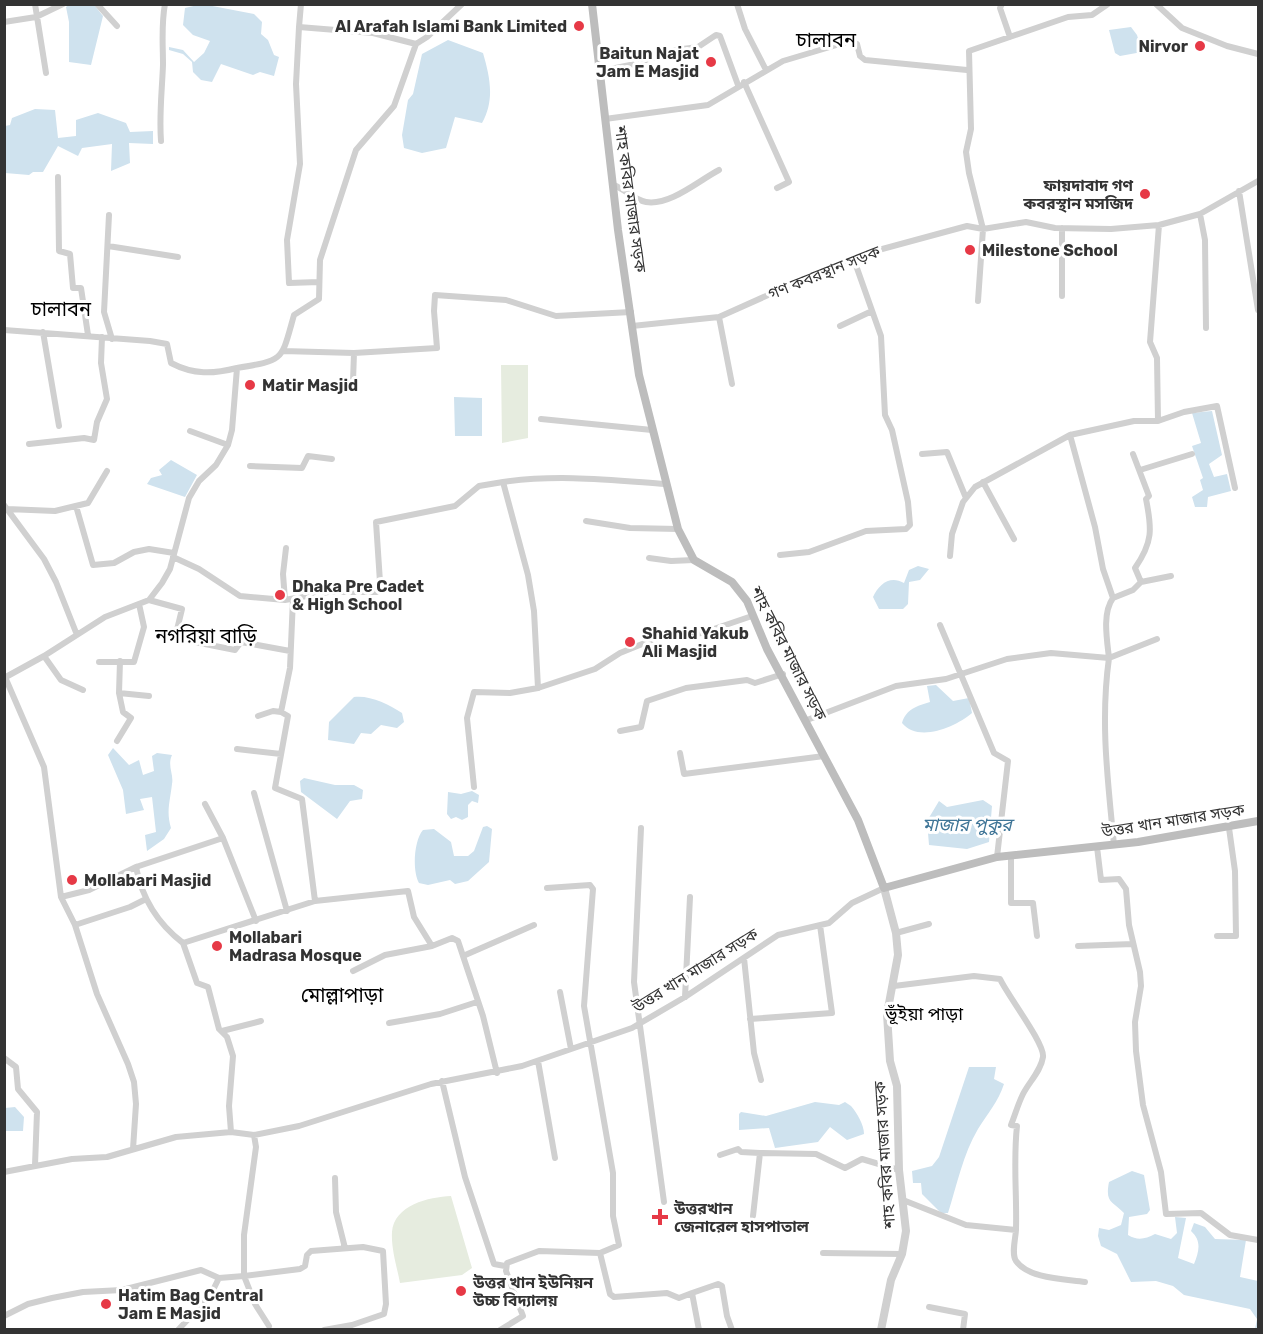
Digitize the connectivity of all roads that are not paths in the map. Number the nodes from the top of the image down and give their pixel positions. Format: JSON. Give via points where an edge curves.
{"nodes":[{"id":1,"x":34,"y":4,"type":"edge"},
{"id":2,"x":63,"y":4,"type":"edge"},
{"id":3,"x":98,"y":4,"type":"edge"},
{"id":4,"x":165,"y":4,"type":"edge"},
{"id":5,"x":301,"y":4,"type":"edge"},
{"id":6,"x":462,"y":4,"type":"edge"},
{"id":7,"x":592,"y":4,"type":"edge"},
{"id":8,"x":737,"y":4,"type":"edge"},
{"id":9,"x":1002,"y":4,"type":"edge"},
{"id":10,"x":1108,"y":4,"type":"edge"},
{"id":11,"x":1156,"y":4,"type":"edge"},
{"id":12,"x":36,"y":17,"type":"junction"},
{"id":13,"x":4,"y":22,"type":"edge"},
{"id":14,"x":117,"y":26,"type":"dead end"},
{"id":15,"x":299,"y":27,"type":"junction"},
{"id":16,"x":1010,"y":37,"type":"junction"},
{"id":17,"x":416,"y":44,"type":"junction"},
{"id":18,"x":1258,"y":54,"type":"edge"},
{"id":19,"x":766,"y":70,"type":"junction"},
{"id":20,"x":967,"y":70,"type":"junction"},
{"id":21,"x":601,"y":71,"type":"junction"},
{"id":22,"x":46,"y":73,"type":"dead end"},
{"id":23,"x":741,"y":84,"type":"junction"},
{"id":24,"x":605,"y":118,"type":"junction"},
{"id":25,"x":161,"y":141,"type":"dead end"},
{"id":26,"x":719,"y":170,"type":"dead end"},
{"id":27,"x":58,"y":177,"type":"dead end"},
{"id":28,"x":1258,"y":181,"type":"edge"},
{"id":29,"x":613,"y":185,"type":"junction"},
{"id":30,"x":777,"y":188,"type":"dead end"},
{"id":31,"x":1239,"y":191,"type":"junction"},
{"id":32,"x":1200,"y":214,"type":"junction"},
{"id":33,"x":109,"y":215,"type":"dead end"},
{"id":34,"x":1159,"y":225,"type":"junction"},
{"id":35,"x":1062,"y":228,"type":"junction"},
{"id":36,"x":983,"y":229,"type":"junction"},
{"id":37,"x":108,"y":246,"type":"junction"},
{"id":38,"x":178,"y":257,"type":"dead end"},
{"id":39,"x":853,"y":257,"type":"junction"},
{"id":40,"x":319,"y":282,"type":"junction"},
{"id":41,"x":1062,"y":296,"type":"dead end"},
{"id":42,"x":978,"y":301,"type":"dead end"},
{"id":43,"x":1258,"y":310,"type":"edge"},
{"id":44,"x":872,"y":311,"type":"junction"},
{"id":45,"x":631,"y":312,"type":"junction"},
{"id":46,"x":719,"y":317,"type":"junction"},
{"id":47,"x":632,"y":326,"type":"junction"},
{"id":48,"x":840,"y":326,"type":"dead end"},
{"id":49,"x":1206,"y":328,"type":"dead end"},
{"id":50,"x":4,"y":330,"type":"edge"},
{"id":51,"x":43,"y":332,"type":"junction"},
{"id":52,"x":88,"y":335,"type":"junction"},
{"id":53,"x":102,"y":337,"type":"junction"},
{"id":54,"x":112,"y":339,"type":"junction"},
{"id":55,"x":283,"y":351,"type":"junction"},
{"id":56,"x":354,"y":353,"type":"junction"},
{"id":57,"x":237,"y":368,"type":"junction"},
{"id":58,"x":353,"y":381,"type":"dead end"},
{"id":59,"x":732,"y":384,"type":"dead end"},
{"id":60,"x":541,"y":419,"type":"dead end"},
{"id":61,"x":1158,"y":421,"type":"junction"},
{"id":62,"x":59,"y":426,"type":"dead end"},
{"id":63,"x":652,"y":430,"type":"junction"},
{"id":64,"x":190,"y":431,"type":"dead end"},
{"id":65,"x":1070,"y":435,"type":"junction"},
{"id":66,"x":29,"y":444,"type":"dead end"},
{"id":67,"x":228,"y":445,"type":"junction"},
{"id":68,"x":922,"y":454,"type":"dead end"},
{"id":69,"x":1133,"y":454,"type":"dead end"},
{"id":70,"x":1192,"y":454,"type":"dead end"},
{"id":71,"x":332,"y":459,"type":"dead end"},
{"id":72,"x":250,"y":466,"type":"dead end"},
{"id":73,"x":1140,"y":470,"type":"junction"},
{"id":74,"x":107,"y":471,"type":"dead end"},
{"id":75,"x":503,"y":482,"type":"junction"},
{"id":76,"x":983,"y":482,"type":"junction"},
{"id":77,"x":665,"y":484,"type":"junction"},
{"id":78,"x":1235,"y":488,"type":"dead end"},
{"id":79,"x":966,"y":498,"type":"junction"},
{"id":80,"x":76,"y":506,"type":"junction"},
{"id":81,"x":6,"y":507,"type":"edge"},
{"id":82,"x":586,"y":521,"type":"dead end"},
{"id":83,"x":678,"y":530,"type":"junction"},
{"id":84,"x":1014,"y":539,"type":"dead end"},
{"id":85,"x":286,"y":548,"type":"dead end"},
{"id":86,"x":174,"y":555,"type":"junction"},
{"id":87,"x":780,"y":555,"type":"dead end"},
{"id":88,"x":950,"y":556,"type":"dead end"},
{"id":89,"x":649,"y":558,"type":"dead end"},
{"id":90,"x":694,"y":560,"type":"junction"},
{"id":91,"x":1171,"y":576,"type":"dead end"},
{"id":92,"x":1141,"y":582,"type":"junction"},
{"id":93,"x":1113,"y":598,"type":"junction"},
{"id":94,"x":293,"y":599,"type":"junction"},
{"id":95,"x":149,"y":600,"type":"junction"},
{"id":96,"x":285,"y":600,"type":"junction"},
{"id":97,"x":139,"y":604,"type":"junction"},
{"id":98,"x":753,"y":616,"type":"junction"},
{"id":99,"x":940,"y":625,"type":"dead end"},
{"id":100,"x":77,"y":634,"type":"junction"},
{"id":101,"x":1157,"y":639,"type":"dead end"},
{"id":102,"x":290,"y":651,"type":"junction"},
{"id":103,"x":44,"y":656,"type":"junction"},
{"id":104,"x":1109,"y":658,"type":"junction"},
{"id":105,"x":99,"y":662,"type":"dead end"},
{"id":106,"x":120,"y":662,"type":"junction"},
{"id":107,"x":783,"y":674,"type":"junction"},
{"id":108,"x":963,"y":674,"type":"junction"},
{"id":109,"x":5,"y":677,"type":"edge"},
{"id":110,"x":538,"y":688,"type":"junction"},
{"id":111,"x":83,"y":690,"type":"dead end"},
{"id":112,"x":119,"y":693,"type":"junction"},
{"id":113,"x":149,"y":696,"type":"dead end"},
{"id":114,"x":281,"y":712,"type":"junction"},
{"id":115,"x":258,"y":716,"type":"dead end"},
{"id":116,"x":807,"y":720,"type":"junction"},
{"id":117,"x":620,"y":731,"type":"dead end"},
{"id":118,"x":117,"y":741,"type":"dead end"},
{"id":119,"x":237,"y":749,"type":"dead end"},
{"id":120,"x":680,"y":753,"type":"dead end"},
{"id":121,"x":281,"y":754,"type":"junction"},
{"id":122,"x":824,"y":756,"type":"junction"},
{"id":123,"x":474,"y":787,"type":"dead end"},
{"id":124,"x":254,"y":793,"type":"dead end"},
{"id":125,"x":205,"y":804,"type":"dead end"},
{"id":126,"x":1258,"y":821,"type":"edge"},
{"id":127,"x":642,"y":828,"type":"dead end"},
{"id":128,"x":1229,"y":828,"type":"junction"},
{"id":129,"x":223,"y":838,"type":"junction"},
{"id":130,"x":1114,"y":845,"type":"junction"},
{"id":131,"x":1097,"y":847,"type":"junction"},
{"id":132,"x":1011,"y":855,"type":"junction"},
{"id":133,"x":997,"y":857,"type":"junction"},
{"id":134,"x":136,"y":867,"type":"junction"},
{"id":135,"x":547,"y":888,"type":"dead end"},
{"id":136,"x":884,"y":888,"type":"junction"},
{"id":137,"x":61,"y":897,"type":"junction"},
{"id":138,"x":690,"y":897,"type":"dead end"},
{"id":139,"x":146,"y":899,"type":"junction"},
{"id":140,"x":315,"y":901,"type":"junction"},
{"id":141,"x":286,"y":910,"type":"junction"},
{"id":142,"x":256,"y":921,"type":"junction"},
{"id":143,"x":929,"y":924,"type":"dead end"},
{"id":144,"x":75,"y":925,"type":"junction"},
{"id":145,"x":534,"y":925,"type":"dead end"},
{"id":146,"x":820,"y":925,"type":"junction"},
{"id":147,"x":896,"y":933,"type":"junction"},
{"id":148,"x":1037,"y":936,"type":"dead end"},
{"id":149,"x":1217,"y":936,"type":"dead end"},
{"id":150,"x":183,"y":943,"type":"junction"},
{"id":151,"x":1133,"y":944,"type":"junction"},
{"id":152,"x":432,"y":946,"type":"junction"},
{"id":153,"x":1078,"y":946,"type":"dead end"},
{"id":154,"x":463,"y":956,"type":"junction"},
{"id":155,"x":744,"y":958,"type":"junction"},
{"id":156,"x":352,"y":971,"type":"dead end"},
{"id":157,"x":894,"y":986,"type":"junction"},
{"id":158,"x":560,"y":992,"type":"dead end"},
{"id":159,"x":685,"y":997,"type":"junction"},
{"id":160,"x":477,"y":1002,"type":"junction"},
{"id":161,"x":750,"y":1018,"type":"junction"},
{"id":162,"x":261,"y":1021,"type":"dead end"},
{"id":163,"x":389,"y":1023,"type":"dead end"},
{"id":164,"x":638,"y":1024,"type":"junction"},
{"id":165,"x":222,"y":1031,"type":"junction"},
{"id":166,"x":590,"y":1042,"type":"junction"},
{"id":167,"x":572,"y":1049,"type":"junction"},
{"id":168,"x":4,"y":1058,"type":"edge"},
{"id":169,"x":538,"y":1061,"type":"junction"},
{"id":170,"x":497,"y":1073,"type":"junction"},
{"id":171,"x":761,"y":1080,"type":"dead end"},
{"id":172,"x":442,"y":1081,"type":"junction"},
{"id":173,"x":231,"y":1132,"type":"junction"},
{"id":174,"x":254,"y":1135,"type":"junction"},
{"id":175,"x":133,"y":1149,"type":"junction"},
{"id":176,"x":760,"y":1153,"type":"junction"},
{"id":177,"x":720,"y":1155,"type":"dead end"},
{"id":178,"x":555,"y":1158,"type":"dead end"},
{"id":179,"x":35,"y":1165,"type":"junction"},
{"id":180,"x":899,"y":1170,"type":"junction"},
{"id":181,"x":4,"y":1172,"type":"edge"},
{"id":182,"x":335,"y":1178,"type":"dead end"},
{"id":183,"x":903,"y":1200,"type":"junction"},
{"id":184,"x":664,"y":1202,"type":"dead end"},
{"id":185,"x":753,"y":1216,"type":"dead end"},
{"id":186,"x":1016,"y":1230,"type":"junction"},
{"id":187,"x":1258,"y":1240,"type":"edge"},
{"id":188,"x":345,"y":1248,"type":"junction"},
{"id":189,"x":600,"y":1253,"type":"junction"},
{"id":190,"x":823,"y":1253,"type":"dead end"},
{"id":191,"x":902,"y":1254,"type":"junction"},
{"id":192,"x":505,"y":1266,"type":"junction"},
{"id":193,"x":244,"y":1276,"type":"junction"},
{"id":194,"x":219,"y":1278,"type":"junction"},
{"id":195,"x":1085,"y":1282,"type":"dead end"},
{"id":196,"x":692,"y":1293,"type":"junction"},
{"id":197,"x":929,"y":1307,"type":"dead end"},
{"id":198,"x":4,"y":1316,"type":"edge"},
{"id":199,"x":269,"y":1326,"type":"dead end"},
{"id":200,"x":178,"y":1329,"type":"edge"},
{"id":201,"x":324,"y":1329,"type":"edge"},
{"id":202,"x":500,"y":1329,"type":"edge"},
{"id":203,"x":699,"y":1329,"type":"edge"},
{"id":204,"x":732,"y":1329,"type":"edge"},
{"id":205,"x":881,"y":1329,"type":"edge"},
{"id":206,"x":963,"y":1329,"type":"edge"}],
"edges":[{"from":1,"to":12,"type":"street"},
{"from":2,"to":12,"type":"street"},
{"from":3,"to":14,"type":"street"},
{"from":4,"to":25,"type":"street","via":[[161,16]]},
{"from":5,"to":15,"type":"street"},
{"from":6,"to":17,"type":"street"},
{"from":7,"to":21,"type":"main road","name":"শাহ কবির মাজার সড়ক"},
{"from":8,"to":19,"type":"street"},
{"from":9,"to":16,"type":"street"},
{"from":10,"to":16,"type":"street","via":[[1092,15],[1068,17]]},
{"from":11,"to":18,"type":"street","via":[[1182,28]]},
{"from":12,"to":13,"type":"street"},
{"from":12,"to":22,"type":"street"},
{"from":15,"to":17,"type":"street","via":[[373,33]]},
{"from":15,"to":40,"type":"street","via":[[296,84],[300,164],[287,240],[289,283]]},
{"from":16,"to":20,"type":"street","via":[[971,48]]},
{"from":17,"to":40,"type":"street","via":[[394,106],[356,150],[320,260]]},
{"from":19,"to":20,"type":"street","via":[[802,54],[850,41],[857,44],[860,56],[866,60]]},
{"from":19,"to":23,"type":"street"},
{"from":20,"to":36,"type":"street","via":[[971,129],[966,152]]},
{"from":21,"to":23,"type":"street","via":[[698,47],[716,35],[720,36]]},
{"from":21,"to":24,"type":"main road","name":"শাহ কবির মাজার সড়ক"},
{"from":23,"to":24,"type":"street","via":[[708,105]]},
{"from":23,"to":30,"type":"street","via":[[789,182]]},
{"from":24,"to":29,"type":"main road","name":"শাহ কবির মাজার সড়ক"},
{"from":26,"to":29,"type":"street","via":[[668,200],[646,202]]},
{"from":27,"to":52,"type":"street","via":[[59,251],[70,254],[73,288],[81,288]]},
{"from":28,"to":31,"type":"street","name":"গণ কবরস্থান সড়ক"},
{"from":29,"to":45,"type":"main road","name":"শাহ কবির মাজার সড়ক"},
{"from":31,"to":32,"type":"street","name":"গণ কবরস্থান সড়ক"},
{"from":31,"to":43,"type":"street"},
{"from":32,"to":34,"type":"street","name":"গণ কবরস্থান সড়ক"},
{"from":32,"to":49,"type":"street","via":[[1205,240]]},
{"from":33,"to":37,"type":"street"},
{"from":34,"to":35,"type":"street","name":"গণ কবরস্থান সড়ক"},
{"from":34,"to":61,"type":"street","via":[[1150,342],[1157,358]]},
{"from":35,"to":36,"type":"street","name":"গণ কবরস্থান সড়ক","via":[[1026,222]]},
{"from":35,"to":41,"type":"street"},
{"from":36,"to":39,"type":"street","name":"গণ কবরস্থান সড়ক","via":[[967,226]]},
{"from":36,"to":42,"type":"street"},
{"from":37,"to":38,"type":"street"},
{"from":37,"to":54,"type":"street","via":[[104,312]]},
{"from":39,"to":44,"type":"street"},
{"from":39,"to":46,"type":"street","name":"গণ কবরস্থান সড়ক"},
{"from":40,"to":55,"type":"street","via":[[319,299],[294,315]]},
{"from":44,"to":48,"type":"street"},
{"from":44,"to":87,"type":"street","via":[[884,359],[885,415],[892,430],[910,525],[906,529],[867,531],[809,552]]},
{"from":45,"to":47,"type":"main road","name":"শাহ কবির মাজার সড়ক"},
{"from":45,"to":56,"type":"street","via":[[556,316],[506,300],[435,295],[437,348]]},
{"from":46,"to":47,"type":"street","name":"গণ কবরস্থান সড়ক"},
{"from":46,"to":59,"type":"street"},
{"from":47,"to":63,"type":"main road","name":"শাহ কবির মাজার সড়ক"},
{"from":50,"to":51,"type":"street"},
{"from":51,"to":52,"type":"street"},
{"from":51,"to":62,"type":"street"},
{"from":52,"to":53,"type":"street"},
{"from":53,"to":54,"type":"street"},
{"from":53,"to":66,"type":"street","via":[[101,363],[107,399],[94,440]]},
{"from":54,"to":57,"type":"street","via":[[167,344],[171,363],[212,375]]},
{"from":55,"to":56,"type":"street"},
{"from":55,"to":57,"type":"street","via":[[271,362]]},
{"from":56,"to":58,"type":"street"},
{"from":57,"to":67,"type":"street"},
{"from":60,"to":63,"type":"street"},
{"from":61,"to":65,"type":"street","via":[[1134,421]]},
{"from":61,"to":78,"type":"street","via":[[1217,406]]},
{"from":63,"to":77,"type":"main road","name":"শাহ কবির মাজার সড়ক"},
{"from":64,"to":67,"type":"street"},
{"from":65,"to":76,"type":"street"},
{"from":65,"to":93,"type":"street"},
{"from":67,"to":86,"type":"street","via":[[189,498]]},
{"from":68,"to":79,"type":"street","via":[[947,452]]},
{"from":69,"to":73,"type":"street"},
{"from":70,"to":73,"type":"street"},
{"from":71,"to":72,"type":"street","via":[[308,456],[302,468]]},
{"from":73,"to":92,"type":"street","via":[[1149,496],[1146,499],[1152,532],[1135,568]]},
{"from":74,"to":80,"type":"street","via":[[88,503]]},
{"from":75,"to":77,"type":"street","via":[[577,477]]},
{"from":75,"to":94,"type":"street","via":[[479,486],[455,506],[376,522],[381,582],[377,592],[328,592]]},
{"from":75,"to":110,"type":"street","via":[[534,610]]},
{"from":76,"to":79,"type":"street"},
{"from":76,"to":84,"type":"street"},
{"from":77,"to":83,"type":"main road","name":"শাহ কবির মাজার সড়ক"},
{"from":79,"to":88,"type":"street","via":[[952,534]]},
{"from":80,"to":81,"type":"street","via":[[56,511]]},
{"from":80,"to":86,"type":"street","via":[[93,565],[114,563],[149,549]]},
{"from":81,"to":100,"type":"street","via":[[44,559]]},
{"from":82,"to":83,"type":"street"},
{"from":83,"to":90,"type":"main road","name":"শাহ কবির মাজার সড়ক"},
{"from":85,"to":96,"type":"street"},
{"from":86,"to":95,"type":"street","via":[[162,583]]},
{"from":86,"to":96,"type":"street","via":[[240,596]]},
{"from":89,"to":90,"type":"street"},
{"from":90,"to":98,"type":"main road","name":"শাহ কবির মাজার সড়ক","via":[[732,582]]},
{"from":91,"to":92,"type":"street"},
{"from":92,"to":93,"type":"street"},
{"from":93,"to":104,"type":"street","via":[[1106,630]]},
{"from":94,"to":96,"type":"street"},
{"from":94,"to":102,"type":"street"},
{"from":95,"to":97,"type":"street"},
{"from":95,"to":102,"type":"street","via":[[182,609],[175,638],[235,650],[241,642]]},
{"from":97,"to":100,"type":"street","via":[[105,617]]},
{"from":97,"to":106,"type":"street","via":[[144,627],[134,662]]},
{"from":98,"to":107,"type":"main road","name":"শাহ কবির মাজার সড়ক"},
{"from":98,"to":110,"type":"street","via":[[702,633],[657,638],[620,653],[596,669]]},
{"from":99,"to":108,"type":"street"},
{"from":100,"to":103,"type":"street"},
{"from":101,"to":104,"type":"street"},
{"from":102,"to":114,"type":"street"},
{"from":103,"to":109,"type":"street"},
{"from":103,"to":111,"type":"street","via":[[61,680]]},
{"from":104,"to":108,"type":"street","via":[[1030,655]]},
{"from":104,"to":130,"type":"street","via":[[1103,697],[1104,746]]},
{"from":105,"to":106,"type":"street"},
{"from":106,"to":112,"type":"street"},
{"from":107,"to":116,"type":"main road","name":"শাহ কবির মাজার সড়ক"},
{"from":107,"to":117,"type":"street","via":[[755,683],[747,680],[667,693],[647,701],[641,727]]},
{"from":108,"to":116,"type":"street","via":[[896,686]]},
{"from":108,"to":133,"type":"street","via":[[994,753],[1008,761]]},
{"from":109,"to":137,"type":"street","via":[[44,767]]},
{"from":110,"to":123,"type":"street","via":[[510,693],[474,692],[467,718]]},
{"from":112,"to":113,"type":"street"},
{"from":112,"to":118,"type":"street","via":[[123,712],[131,718]]},
{"from":114,"to":115,"type":"street"},
{"from":114,"to":121,"type":"street","via":[[288,716]]},
{"from":116,"to":122,"type":"main road","name":"শাহ কবির মাজার সড়ক"},
{"from":119,"to":121,"type":"street"},
{"from":120,"to":122,"type":"street","via":[[684,774]]},
{"from":121,"to":140,"type":"street","via":[[275,788],[302,799]]},
{"from":122,"to":136,"type":"main road","name":"শাহ কবির মাজার সড়ক","via":[[858,820]]},
{"from":124,"to":141,"type":"street"},
{"from":125,"to":129,"type":"street"},
{"from":126,"to":128,"type":"main road","name":"উত্তর খান মাজার সড়ক"},
{"from":127,"to":164,"type":"street","via":[[634,972]]},
{"from":128,"to":130,"type":"main road","name":"উত্তর খান মাজার সড়ক"},
{"from":128,"to":149,"type":"street","via":[[1235,870],[1236,936]]},
{"from":129,"to":134,"type":"street"},
{"from":129,"to":142,"type":"street"},
{"from":130,"to":131,"type":"main road","name":"উত্তর খান মাজার সড়ক"},
{"from":131,"to":132,"type":"main road","name":"উত্তর খান মাজার সড়ক"},
{"from":131,"to":151,"type":"street","via":[[1101,879],[1119,879],[1126,889]]},
{"from":132,"to":133,"type":"main road","name":"উত্তর খান মাজার সড়ক"},
{"from":132,"to":148,"type":"street","via":[[1011,903],[1033,903]]},
{"from":133,"to":136,"type":"main road","name":"উত্তর খান মাজার সড়ক"},
{"from":134,"to":137,"type":"street","via":[[89,890]]},
{"from":134,"to":139,"type":"street"},
{"from":135,"to":166,"type":"street","via":[[590,885],[593,889],[584,989]]},
{"from":136,"to":146,"type":"street","name":"উত্তর খান মাজার সড়ক","via":[[852,903]]},
{"from":136,"to":147,"type":"street","name":"শাহ কবির মাজার সড়ক"},
{"from":137,"to":144,"type":"street"},
{"from":138,"to":159,"type":"street"},
{"from":139,"to":144,"type":"street"},
{"from":139,"to":150,"type":"street","via":[[155,916]]},
{"from":140,"to":141,"type":"street"},
{"from":140,"to":152,"type":"street","via":[[408,891],[414,917]]},
{"from":141,"to":142,"type":"street"},
{"from":142,"to":150,"type":"street"},
{"from":143,"to":147,"type":"street"},
{"from":144,"to":175,"type":"street","via":[[97,994],[134,1082]]},
{"from":145,"to":154,"type":"street"},
{"from":146,"to":155,"type":"street","name":"উত্তর খান মাজার সড়ক","via":[[778,935]]},
{"from":146,"to":161,"type":"street","via":[[832,1013]]},
{"from":147,"to":157,"type":"street","name":"শাহ কবির মাজার সড়ক"},
{"from":150,"to":165,"type":"street","via":[[197,984],[207,987]]},
{"from":151,"to":153,"type":"street"},
{"from":151,"to":187,"type":"street","via":[[1141,986],[1135,1022],[1136,1051],[1166,1214],[1201,1213],[1230,1235]]},
{"from":152,"to":154,"type":"street","via":[[455,938]]},
{"from":152,"to":156,"type":"street","via":[[385,955]]},
{"from":154,"to":160,"type":"street"},
{"from":155,"to":159,"type":"street","name":"উত্তর খান মাজার সড়ক"},
{"from":155,"to":161,"type":"street"},
{"from":157,"to":180,"type":"street","name":"শাহ কবির মাজার সড়ক","via":[[887,1014],[890,1061],[897,1086]]},
{"from":157,"to":186,"type":"street","via":[[974,976],[1000,979],[1040,1041],[1043,1058],[1011,1125],[1017,1126]]},
{"from":158,"to":167,"type":"street"},
{"from":159,"to":164,"type":"street","name":"উত্তর খান মাজার সড়ক"},
{"from":160,"to":163,"type":"street","via":[[440,1014]]},
{"from":160,"to":170,"type":"street"},
{"from":161,"to":171,"type":"street","via":[[753,1053]]},
{"from":162,"to":165,"type":"street"},
{"from":164,"to":166,"type":"street","name":"উত্তর খান মাজার সড়ক"},
{"from":164,"to":184,"type":"street"},
{"from":165,"to":173,"type":"street","via":[[233,1056]]},
{"from":166,"to":167,"type":"street","name":"উত্তর খান মাজার সড়ক"},
{"from":166,"to":189,"type":"street","via":[[613,1173],[613,1216],[619,1240],[616,1248]]},
{"from":167,"to":169,"type":"street","name":"উত্তর খান মাজার সড়ক"},
{"from":168,"to":179,"type":"street","via":[[16,1068],[18,1089],[37,1112]]},
{"from":169,"to":170,"type":"street","name":"উত্তর খান মাজার সড়ক"},
{"from":169,"to":178,"type":"street"},
{"from":170,"to":172,"type":"street","name":"উত্তর খান মাজার সড়ক"},
{"from":172,"to":174,"type":"street","name":"উত্তর খান মাজার সড়ক","via":[[299,1126]]},
{"from":172,"to":192,"type":"street","via":[[465,1177],[495,1264]]},
{"from":173,"to":174,"type":"street","name":"উত্তর খান মাজার সড়ক"},
{"from":173,"to":175,"type":"street","name":"উত্তর খান মাজার সড়ক","via":[[176,1137]]},
{"from":174,"to":193,"type":"street"},
{"from":175,"to":179,"type":"street","name":"উত্তর খান মাজার সড়ক","via":[[107,1157]]},
{"from":176,"to":177,"type":"street","via":[[738,1149]]},
{"from":176,"to":180,"type":"street","via":[[816,1154],[844,1168],[862,1159]]},
{"from":176,"to":185,"type":"street"},
{"from":179,"to":181,"type":"street","name":"উত্তর খান মাজার সড়ক"},
{"from":180,"to":183,"type":"street","name":"শাহ কবির মাজার সড়ক"},
{"from":182,"to":188,"type":"street","via":[[336,1212]]},
{"from":183,"to":186,"type":"street","via":[[966,1225]]},
{"from":183,"to":191,"type":"street","name":"শাহ কবির মাজার সড়ক","via":[[906,1232]]},
{"from":186,"to":195,"type":"street","via":[[1016,1262],[1045,1278]]},
{"from":188,"to":193,"type":"street","via":[[312,1251],[300,1269]]},
{"from":188,"to":201,"type":"street","via":[[363,1246],[383,1251],[387,1304],[384,1314]]},
{"from":189,"to":192,"type":"street","via":[[539,1251]]},
{"from":189,"to":196,"type":"street","via":[[614,1297],[667,1293],[679,1298]]},
{"from":190,"to":191,"type":"street"},
{"from":191,"to":205,"type":"street","name":"শাহ কবির মাজার সড়ক","via":[[891,1280]]},
{"from":192,"to":202,"type":"street","via":[[523,1316]]},
{"from":193,"to":194,"type":"street"},
{"from":193,"to":199,"type":"street"},
{"from":194,"to":198,"type":"street","via":[[201,1270],[122,1290],[52,1298]]},
{"from":194,"to":200,"type":"street","via":[[210,1296]]},
{"from":196,"to":203,"type":"street"},
{"from":196,"to":204,"type":"street","via":[[721,1284]]},
{"from":197,"to":206,"type":"street","via":[[965,1314]]}]}
